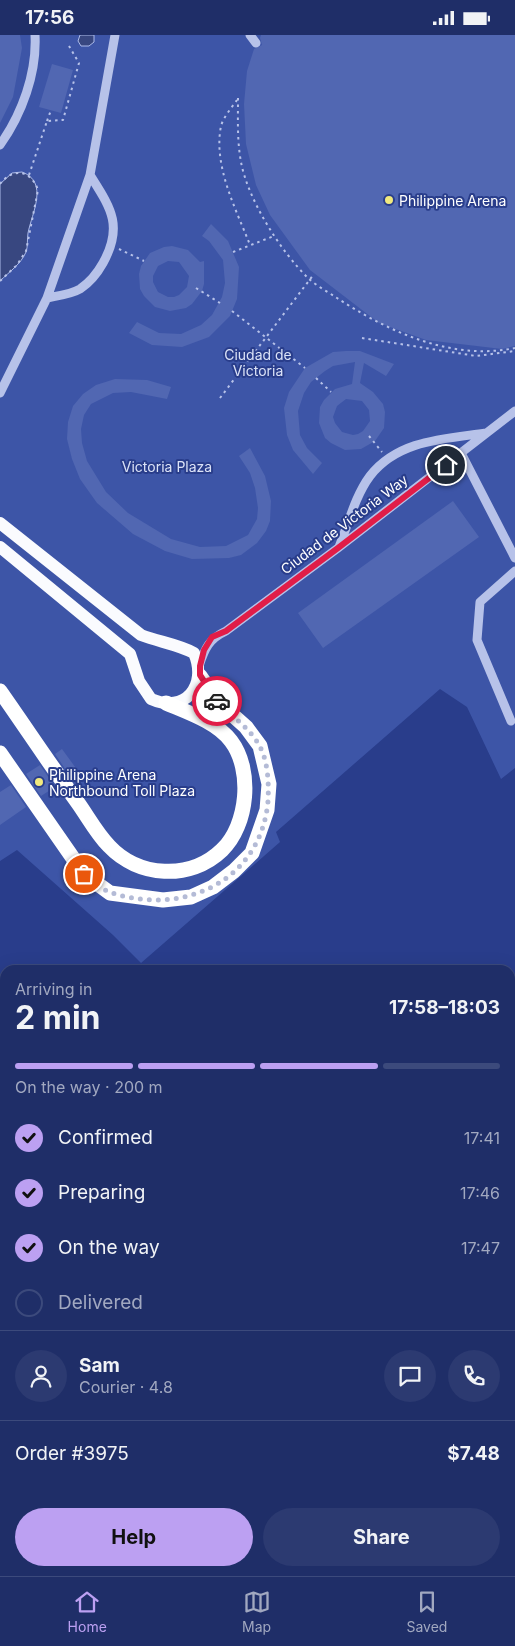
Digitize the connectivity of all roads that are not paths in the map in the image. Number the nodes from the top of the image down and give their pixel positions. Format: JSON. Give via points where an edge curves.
{"nodes":[{"id":1,"x":35,"y":35,"type":"edge"},
{"id":2,"x":114,"y":35,"type":"edge"},
{"id":3,"x":250,"y":35,"type":"edge"},
{"id":4,"x":256,"y":43,"type":"dead end"},
{"id":5,"x":0,"y":145,"type":"edge"},
{"id":6,"x":90,"y":175,"type":"junction"},
{"id":7,"x":47,"y":298,"type":"junction"},
{"id":8,"x":0,"y":393,"type":"edge"},
{"id":9,"x":514,"y":415,"type":"edge"},
{"id":10,"x":486,"y":433,"type":"junction"},
{"id":11,"x":461,"y":453,"type":"junction"},
{"id":12,"x":0,"y":523,"type":"edge"},
{"id":13,"x":0,"y":547,"type":"edge"},
{"id":14,"x":338,"y":548,"type":"junction"},
{"id":15,"x":515,"y":558,"type":"edge"},
{"id":16,"x":515,"y":571,"type":"edge"},
{"id":17,"x":200,"y":671,"type":"junction"},
{"id":18,"x":0,"y":691,"type":"edge"},
{"id":19,"x":166,"y":703,"type":"junction"},
{"id":20,"x":511,"y":721,"type":"dead end"},
{"id":21,"x":0,"y":753,"type":"edge"}],
"edges":[{"from":1,"to":5,"type":"street","via":[[32,70],[22,106],[12,129]]},
{"from":2,"to":6,"type":"street"},
{"from":3,"to":4,"type":"street"},
{"from":6,"to":7,"type":"street"},
{"from":6,"to":7,"type":"street","via":[[108,205],[114,224],[112,246],[98,271],[80,289]]},
{"from":7,"to":8,"type":"street"},
{"from":9,"to":10,"type":"street","name":"Ciudad de Victoria Way"},
{"from":10,"to":11,"type":"street","name":"Ciudad de Victoria Way"},
{"from":10,"to":14,"type":"street","via":[[408,447],[388,460],[370,476]]},
{"from":11,"to":14,"type":"street","name":"Ciudad de Victoria Way"},
{"from":11,"to":15,"type":"street"},
{"from":12,"to":17,"type":"main road","via":[[140,635],[158,642],[177,644],[194,653]]},
{"from":13,"to":19,"type":"main road","via":[[130,653],[146,693],[151,699]]},
{"from":14,"to":17,"type":"street","name":"Ciudad de Victoria Way","via":[[226,631],[212,637],[204,650]]},
{"from":16,"to":20,"type":"street","via":[[480,602],[477,640]]},
{"from":17,"to":19,"type":"main road","via":[[194,690],[188,696]]},
{"from":17,"to":21,"type":"highway","via":[[218,702],[246,727],[260,746],[269,784],[267,810],[252,853],[213,887],[191,897],[163,900],[110,893],[84,874]]},
{"from":18,"to":19,"type":"highway","via":[[109,847],[144,868],[162,872],[185,871],[202,865],[222,850],[239,819],[245,777],[230,740],[201,717]]}]}
